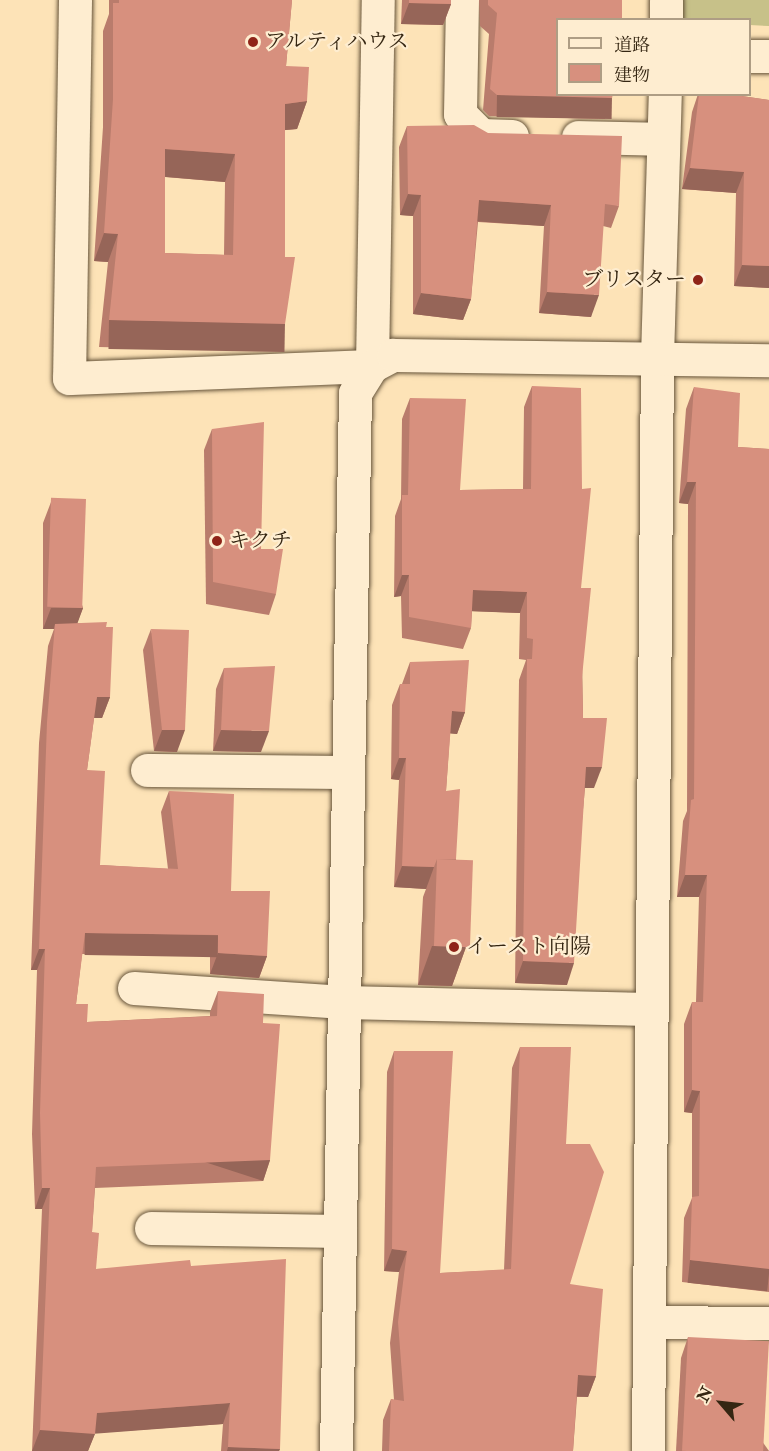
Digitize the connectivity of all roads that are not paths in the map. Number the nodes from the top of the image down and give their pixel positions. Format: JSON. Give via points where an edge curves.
{"nodes":[{"id":1,"x":75,"y":0,"type":"edge"},
{"id":2,"x":378,"y":0,"type":"edge"},
{"id":3,"x":462,"y":0,"type":"edge"},
{"id":4,"x":666,"y":0,"type":"edge"},
{"id":5,"x":666,"y":18,"type":"edge"},
{"id":6,"x":751,"y":56,"type":"edge"},
{"id":7,"x":769,"y":56,"type":"edge"},
{"id":8,"x":665,"y":96,"type":"edge"},
{"id":9,"x":663,"y":139,"type":"junction"},
{"id":10,"x":657,"y":357,"type":"junction"},
{"id":11,"x":769,"y":360,"type":"edge"},
{"id":12,"x":372,"y":366,"type":"junction"},
{"id":13,"x":147,"y":770,"type":"dead end"},
{"id":14,"x":348,"y":772,"type":"junction"},
{"id":15,"x":134,"y":988,"type":"dead end"},
{"id":16,"x":344,"y":1002,"type":"junction"},
{"id":17,"x":651,"y":1009,"type":"junction"},
{"id":18,"x":151,"y":1228,"type":"dead end"},
{"id":19,"x":340,"y":1231,"type":"junction"},
{"id":20,"x":649,"y":1322,"type":"junction"},
{"id":21,"x":769,"y":1323,"type":"edge"},
{"id":22,"x":336,"y":1451,"type":"edge"},
{"id":23,"x":648,"y":1451,"type":"edge"}],
"edges":[{"from":1,"to":12,"type":"street","via":[[69,378]]},
{"from":2,"to":12,"type":"street"},
{"from":3,"to":9,"type":"street","via":[[460,114],[480,135]]},
{"from":4,"to":5,"type":"street"},
{"from":6,"to":7,"type":"street"},
{"from":8,"to":9,"type":"street"},
{"from":9,"to":10,"type":"street"},
{"from":10,"to":11,"type":"street"},
{"from":10,"to":12,"type":"street","via":[[393,355]]},
{"from":10,"to":17,"type":"street"},
{"from":12,"to":14,"type":"street","via":[[355,393]]},
{"from":13,"to":14,"type":"street"},
{"from":14,"to":16,"type":"street"},
{"from":15,"to":16,"type":"street"},
{"from":16,"to":17,"type":"street"},
{"from":16,"to":19,"type":"street"},
{"from":17,"to":20,"type":"street"},
{"from":18,"to":19,"type":"street"},
{"from":19,"to":22,"type":"street"},
{"from":20,"to":21,"type":"street"},
{"from":20,"to":23,"type":"street"}]}
